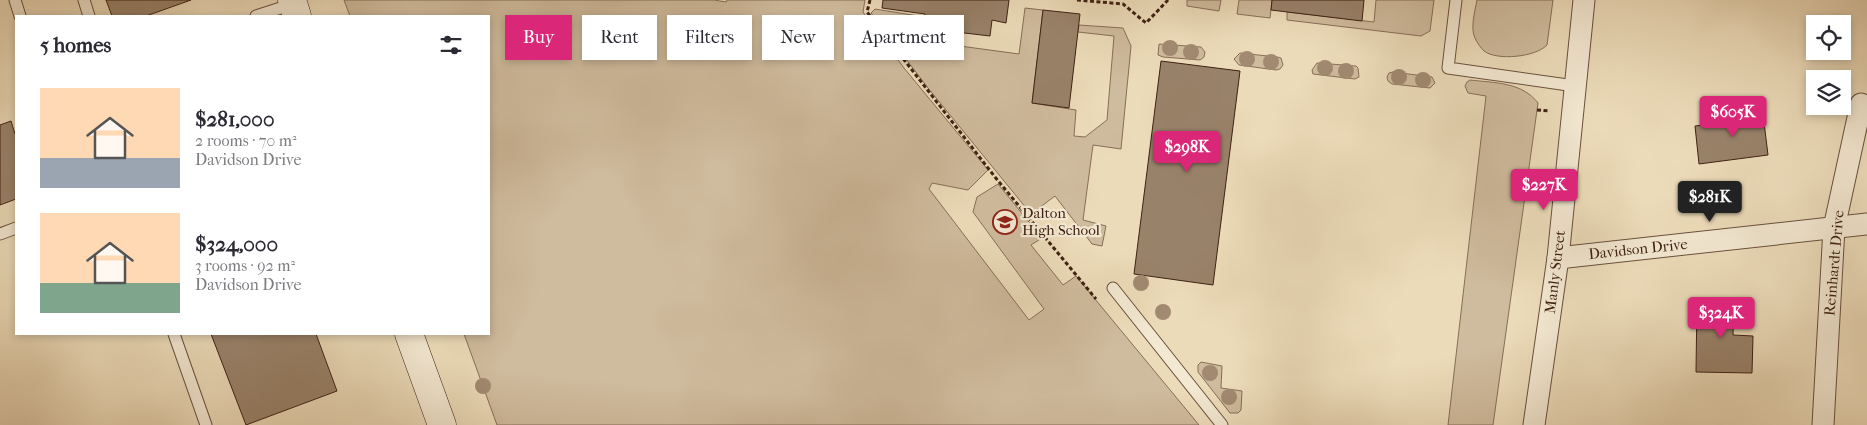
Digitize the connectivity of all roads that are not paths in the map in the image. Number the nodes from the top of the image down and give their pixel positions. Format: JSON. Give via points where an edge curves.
{"nodes":[{"id":1,"x":15,"y":0,"type":"edge"},
{"id":2,"x":84,"y":0,"type":"edge"},
{"id":3,"x":1456,"y":0,"type":"edge"},
{"id":4,"x":1584,"y":0,"type":"edge"},
{"id":5,"x":294,"y":7,"type":"edge"},
{"id":6,"x":20,"y":15,"type":"edge"},
{"id":7,"x":89,"y":15,"type":"edge"},
{"id":8,"x":260,"y":15,"type":"edge"},
{"id":9,"x":1575,"y":86,"type":"junction"},
{"id":10,"x":1861,"y":104,"type":"dead end"},
{"id":11,"x":1867,"y":224,"type":"edge"},
{"id":12,"x":15,"y":228,"type":"edge"},
{"id":13,"x":1834,"y":228,"type":"junction"},
{"id":14,"x":0,"y":234,"type":"edge"},
{"id":15,"x":1558,"y":258,"type":"junction"},
{"id":16,"x":1113,"y":288,"type":"dead end"},
{"id":17,"x":174,"y":335,"type":"edge"},
{"id":18,"x":409,"y":335,"type":"edge"},
{"id":19,"x":206,"y":425,"type":"edge"},
{"id":20,"x":442,"y":425,"type":"edge"},
{"id":21,"x":1222,"y":425,"type":"edge"},
{"id":22,"x":1534,"y":425,"type":"edge"},
{"id":23,"x":1823,"y":425,"type":"edge"}],
"edges":[{"from":1,"to":6,"type":"lane"},
{"from":2,"to":7,"type":"lane"},
{"from":3,"to":9,"type":"lane","via":[[1448,68]]},
{"from":4,"to":9,"type":"street","name":"Manly Street"},
{"from":5,"to":8,"type":"lane"},
{"from":9,"to":15,"type":"street","name":"Manly Street"},
{"from":10,"to":13,"type":"street","name":"Reinhardt Drive"},
{"from":11,"to":13,"type":"street","name":"Davidson Drive"},
{"from":12,"to":14,"type":"lane"},
{"from":13,"to":15,"type":"street","name":"Davidson Drive"},
{"from":13,"to":23,"type":"street","name":"Reinhardt Drive"},
{"from":15,"to":22,"type":"street","name":"Manly Street"},
{"from":16,"to":21,"type":"lane"},
{"from":17,"to":19,"type":"lane"},
{"from":18,"to":20,"type":"street"}]}
